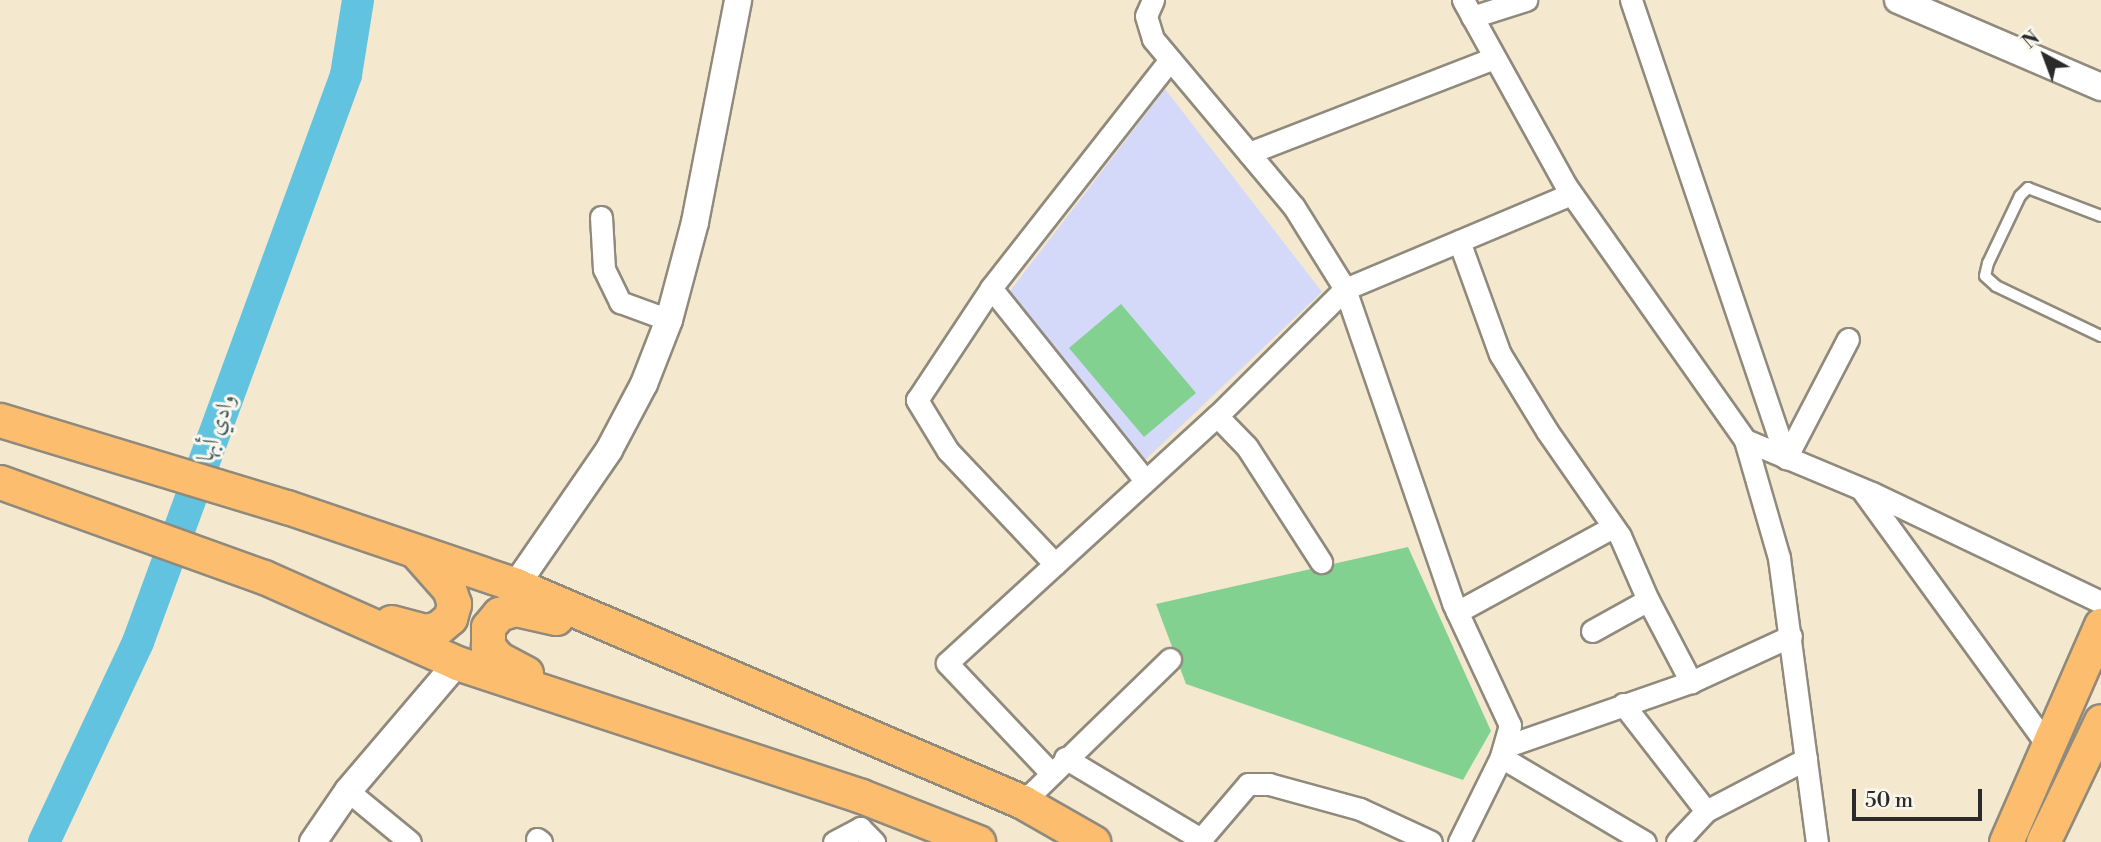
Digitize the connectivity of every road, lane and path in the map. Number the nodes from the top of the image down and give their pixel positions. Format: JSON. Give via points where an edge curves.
{"nodes":[{"id":1,"x":738,"y":0,"type":"edge"},
{"id":2,"x":1153,"y":0,"type":"edge"},
{"id":3,"x":1526,"y":0,"type":"edge"},
{"id":4,"x":1631,"y":0,"type":"edge"},
{"id":5,"x":1898,"y":0,"type":"edge"},
{"id":6,"x":1468,"y":9,"type":"edge"},
{"id":7,"x":1494,"y":58,"type":"junction"},
{"id":8,"x":1170,"y":60,"type":"junction"},
{"id":9,"x":2101,"y":88,"type":"edge"},
{"id":10,"x":1249,"y":153,"type":"junction"},
{"id":11,"x":1571,"y":194,"type":"junction"},
{"id":12,"x":2101,"y":216,"type":"edge"},
{"id":13,"x":601,"y":217,"type":"dead end"},
{"id":14,"x":1459,"y":241,"type":"junction"},
{"id":15,"x":991,"y":288,"type":"junction"},
{"id":16,"x":1345,"y":289,"type":"junction"},
{"id":17,"x":669,"y":320,"type":"junction"},
{"id":18,"x":2101,"y":336,"type":"edge"},
{"id":19,"x":1848,"y":339,"type":"dead end"},
{"id":20,"x":1217,"y":416,"type":"junction"},
{"id":21,"x":0,"y":420,"type":"edge"},
{"id":22,"x":1745,"y":440,"type":"junction"},
{"id":23,"x":1786,"y":458,"type":"junction"},
{"id":24,"x":1145,"y":480,"type":"junction"},
{"id":25,"x":9,"y":485,"type":"edge"},
{"id":26,"x":1862,"y":489,"type":"junction"},
{"id":27,"x":1613,"y":527,"type":"junction"},
{"id":28,"x":414,"y":551,"type":"junction"},
{"id":29,"x":1321,"y":562,"type":"dead end"},
{"id":30,"x":1055,"y":564,"type":"junction"},
{"id":31,"x":516,"y":585,"type":"junction"},
{"id":32,"x":1648,"y":600,"type":"junction"},
{"id":33,"x":2101,"y":602,"type":"edge"},
{"id":34,"x":328,"y":606,"type":"junction"},
{"id":35,"x":1457,"y":612,"type":"junction"},
{"id":36,"x":2101,"y":625,"type":"edge"},
{"id":37,"x":1592,"y":631,"type":"dead end"},
{"id":38,"x":1791,"y":636,"type":"junction"},
{"id":39,"x":643,"y":637,"type":"junction"},
{"id":40,"x":1170,"y":659,"type":"dead end"},
{"id":41,"x":457,"y":663,"type":"junction"},
{"id":42,"x":1691,"y":682,"type":"junction"},
{"id":43,"x":580,"y":702,"type":"junction"},
{"id":44,"x":1623,"y":704,"type":"junction"},
{"id":45,"x":2101,"y":721,"type":"edge"},
{"id":46,"x":2048,"y":746,"type":"junction"},
{"id":47,"x":1502,"y":752,"type":"junction"},
{"id":48,"x":1806,"y":759,"type":"junction"},
{"id":49,"x":1058,"y":765,"type":"junction"},
{"id":50,"x":2090,"y":767,"type":"edge"},
{"id":51,"x":348,"y":790,"type":"junction"},
{"id":52,"x":1023,"y":802,"type":"junction"},
{"id":53,"x":1706,"y":811,"type":"junction"},
{"id":54,"x":1084,"y":837,"type":"edge"},
{"id":55,"x":1200,"y":841,"type":"edge"},
{"id":56,"x":313,"y":842,"type":"edge"},
{"id":57,"x":410,"y":842,"type":"edge"},
{"id":58,"x":834,"y":842,"type":"edge"},
{"id":59,"x":874,"y":842,"type":"edge"},
{"id":60,"x":978,"y":842,"type":"edge"},
{"id":61,"x":1431,"y":842,"type":"edge"},
{"id":62,"x":1459,"y":842,"type":"edge"},
{"id":63,"x":1645,"y":842,"type":"edge"},
{"id":64,"x":1677,"y":842,"type":"edge"},
{"id":65,"x":1817,"y":842,"type":"edge"},
{"id":66,"x":2006,"y":842,"type":"edge"},
{"id":67,"x":2044,"y":842,"type":"edge"}],
"edges":[{"from":1,"to":17,"type":"street","via":[[695,222]]},
{"from":2,"to":8,"type":"street","via":[[1146,16],[1153,39]]},
{"from":3,"to":6,"type":"street"},
{"from":4,"to":23,"type":"street"},
{"from":5,"to":9,"type":"street"},
{"from":6,"to":7,"type":"street"},
{"from":7,"to":10,"type":"street"},
{"from":7,"to":11,"type":"street"},
{"from":8,"to":10,"type":"street"},
{"from":8,"to":15,"type":"street"},
{"from":10,"to":16,"type":"street","via":[[1294,207]]},
{"from":11,"to":14,"type":"street"},
{"from":11,"to":22,"type":"street"},
{"from":12,"to":18,"type":"lane","via":[[2028,188],[2020,196],[1985,276],[1996,286]]},
{"from":13,"to":17,"type":"street","via":[[604,269],[620,302]]},
{"from":14,"to":16,"type":"street"},
{"from":14,"to":27,"type":"street","via":[[1500,354]]},
{"from":15,"to":24,"type":"street"},
{"from":15,"to":30,"type":"street","via":[[917,400],[948,451]]},
{"from":16,"to":20,"type":"street"},
{"from":16,"to":35,"type":"street"},
{"from":17,"to":31,"type":"street","via":[[644,384],[609,450]]},
{"from":19,"to":23,"type":"street"},
{"from":20,"to":24,"type":"street"},
{"from":20,"to":29,"type":"street","via":[[1248,447]]},
{"from":21,"to":28,"type":"main road"},
{"from":22,"to":23,"type":"street"},
{"from":22,"to":38,"type":"street","via":[[1780,558]]},
{"from":23,"to":26,"type":"street"},
{"from":24,"to":30,"type":"street"},
{"from":25,"to":34,"type":"main road","via":[[264,577]]},
{"from":26,"to":33,"type":"street"},
{"from":26,"to":46,"type":"street"},
{"from":27,"to":32,"type":"street"},
{"from":27,"to":35,"type":"street"},
{"from":28,"to":31,"type":"main road"},
{"from":28,"to":34,"type":"main road","via":[[449,589],[454,604],[450,618],[438,628],[425,631]]},
{"from":30,"to":49,"type":"street","via":[[947,663]]},
{"from":31,"to":39,"type":"main road"},
{"from":32,"to":37,"type":"street"},
{"from":32,"to":42,"type":"street"},
{"from":34,"to":41,"type":"main road"},
{"from":35,"to":47,"type":"street","via":[[1510,725]]},
{"from":36,"to":46,"type":"main road"},
{"from":38,"to":42,"type":"street"},
{"from":38,"to":48,"type":"street"},
{"from":39,"to":43,"type":"main road","via":[[590,629],[515,609],[499,614],[488,627],[488,646],[498,658]]},
{"from":39,"to":52,"type":"main road"},
{"from":40,"to":49,"type":"street"},
{"from":41,"to":43,"type":"main road"},
{"from":41,"to":51,"type":"street"},
{"from":42,"to":44,"type":"street"},
{"from":43,"to":60,"type":"main road","via":[[861,796]]},
{"from":44,"to":47,"type":"street"},
{"from":44,"to":53,"type":"street"},
{"from":45,"to":50,"type":"main road"},
{"from":46,"to":66,"type":"main road"},
{"from":47,"to":62,"type":"street"},
{"from":47,"to":63,"type":"street"},
{"from":48,"to":53,"type":"street"},
{"from":48,"to":65,"type":"street"},
{"from":49,"to":52,"type":"street"},
{"from":49,"to":55,"type":"street"},
{"from":50,"to":67,"type":"main road"},
{"from":51,"to":56,"type":"street"},
{"from":51,"to":57,"type":"street"},
{"from":52,"to":54,"type":"main road"},
{"from":53,"to":64,"type":"street"},
{"from":55,"to":61,"type":"street","via":[[1248,784],[1269,784],[1360,809]]},
{"from":58,"to":59,"type":"street","via":[[860,828]]}]}
